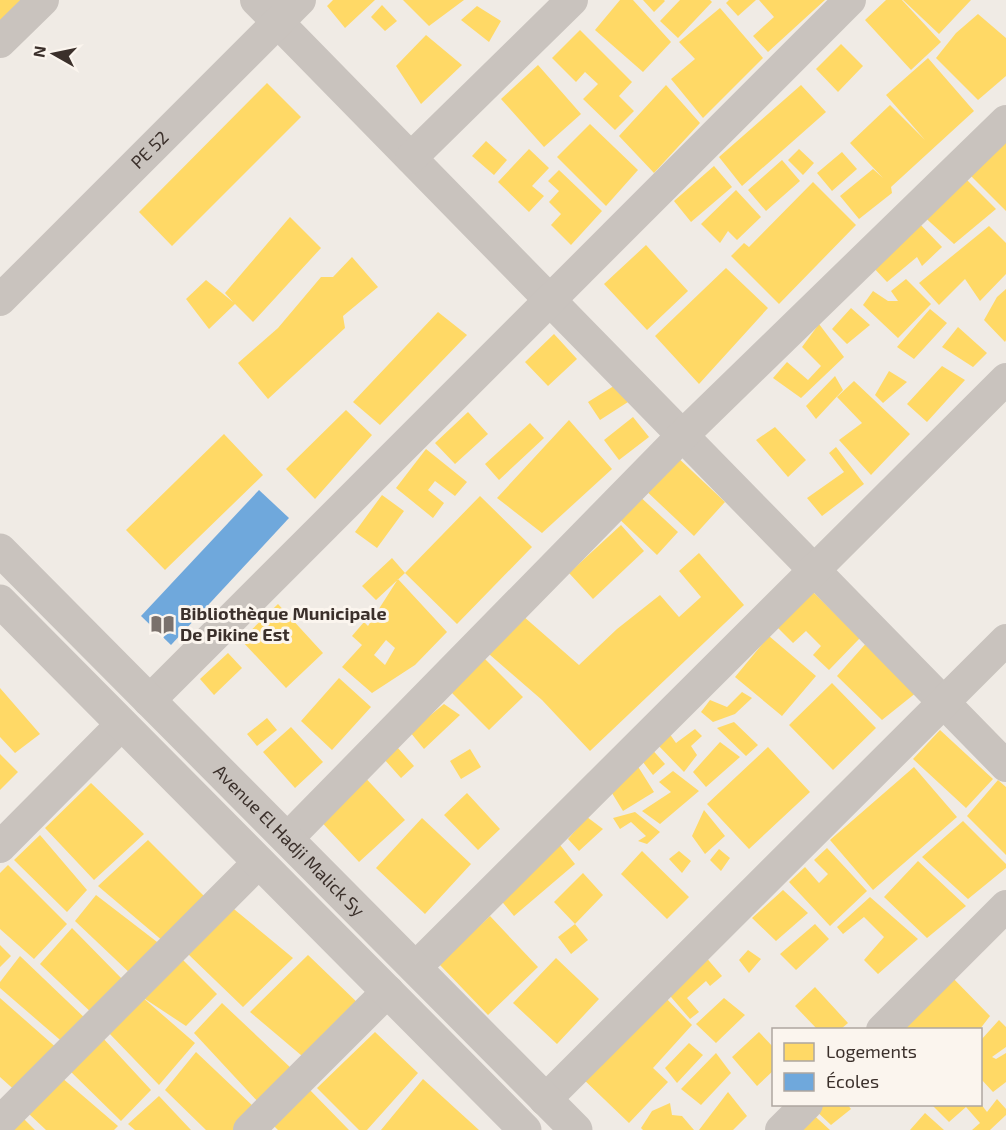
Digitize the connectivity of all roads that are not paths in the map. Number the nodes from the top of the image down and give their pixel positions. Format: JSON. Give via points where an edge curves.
{"nodes":[{"id":1,"x":43,"y":0,"type":"edge"},
{"id":2,"x":256,"y":0,"type":"edge"},
{"id":3,"x":300,"y":0,"type":"edge"},
{"id":4,"x":572,"y":0,"type":"edge"},
{"id":5,"x":850,"y":0,"type":"edge"},
{"id":6,"x":277,"y":22,"type":"junction"},
{"id":7,"x":0,"y":42,"type":"edge"},
{"id":8,"x":1006,"y":121,"type":"edge"},
{"id":9,"x":411,"y":158,"type":"junction"},
{"id":10,"x":0,"y":300,"type":"edge"},
{"id":11,"x":549,"y":300,"type":"junction"},
{"id":12,"x":1006,"y":379,"type":"edge"},
{"id":13,"x":681,"y":437,"type":"junction"},
{"id":14,"x":0,"y":550,"type":"edge"},
{"id":15,"x":814,"y":569,"type":"junction"},
{"id":16,"x":0,"y":601,"type":"edge"},
{"id":17,"x":1006,"y":640,"type":"edge"},
{"id":18,"x":149,"y":701,"type":"junction"},
{"id":19,"x":944,"y":702,"type":"junction"},
{"id":20,"x":122,"y":724,"type":"junction"},
{"id":21,"x":1006,"y":766,"type":"edge"},
{"id":22,"x":287,"y":839,"type":"junction"},
{"id":23,"x":0,"y":847,"type":"edge"},
{"id":24,"x":259,"y":862,"type":"junction"},
{"id":25,"x":1006,"y":906,"type":"edge"},
{"id":26,"x":415,"y":968,"type":"junction"},
{"id":27,"x":388,"y":991,"type":"junction"},
{"id":28,"x":883,"y":1028,"type":"edge"},
{"id":29,"x":545,"y":1100,"type":"junction"},
{"id":30,"x":805,"y":1106,"type":"edge"},
{"id":31,"x":0,"y":1122,"type":"edge"},
{"id":32,"x":518,"y":1128,"type":"edge"},
{"id":33,"x":249,"y":1130,"type":"edge"},
{"id":34,"x":576,"y":1130,"type":"edge"},
{"id":35,"x":781,"y":1130,"type":"edge"}],
"edges":[{"from":1,"to":7,"type":"street"},
{"from":2,"to":6,"type":"street"},
{"from":3,"to":6,"type":"street","name":"PE 52"},
{"from":4,"to":9,"type":"street"},
{"from":5,"to":11,"type":"street"},
{"from":6,"to":9,"type":"street"},
{"from":6,"to":10,"type":"street","name":"PE 52"},
{"from":8,"to":13,"type":"street"},
{"from":9,"to":11,"type":"street"},
{"from":11,"to":13,"type":"street"},
{"from":11,"to":18,"type":"street"},
{"from":12,"to":15,"type":"street"},
{"from":13,"to":15,"type":"street"},
{"from":13,"to":22,"type":"street"},
{"from":14,"to":18,"type":"street","name":"Avenue El Hadji Malick Sy"},
{"from":15,"to":19,"type":"street"},
{"from":15,"to":26,"type":"street"},
{"from":16,"to":20,"type":"street","name":"Avenue El Hadji Malick Sy"},
{"from":17,"to":19,"type":"street"},
{"from":18,"to":22,"type":"street","name":"Avenue El Hadji Malick Sy"},
{"from":19,"to":21,"type":"street"},
{"from":19,"to":29,"type":"street"},
{"from":20,"to":23,"type":"street"},
{"from":20,"to":24,"type":"street","name":"Avenue El Hadji Malick Sy"},
{"from":22,"to":26,"type":"street","name":"Avenue El Hadji Malick Sy"},
{"from":24,"to":27,"type":"street","name":"Avenue El Hadji Malick Sy"},
{"from":24,"to":31,"type":"street"},
{"from":25,"to":28,"type":"street"},
{"from":26,"to":29,"type":"street","name":"Avenue El Hadji Malick Sy"},
{"from":27,"to":32,"type":"street","name":"Avenue El Hadji Malick Sy"},
{"from":27,"to":33,"type":"street"},
{"from":29,"to":34,"type":"street","name":"Avenue El Hadji Malick Sy"},
{"from":30,"to":35,"type":"street"}]}
